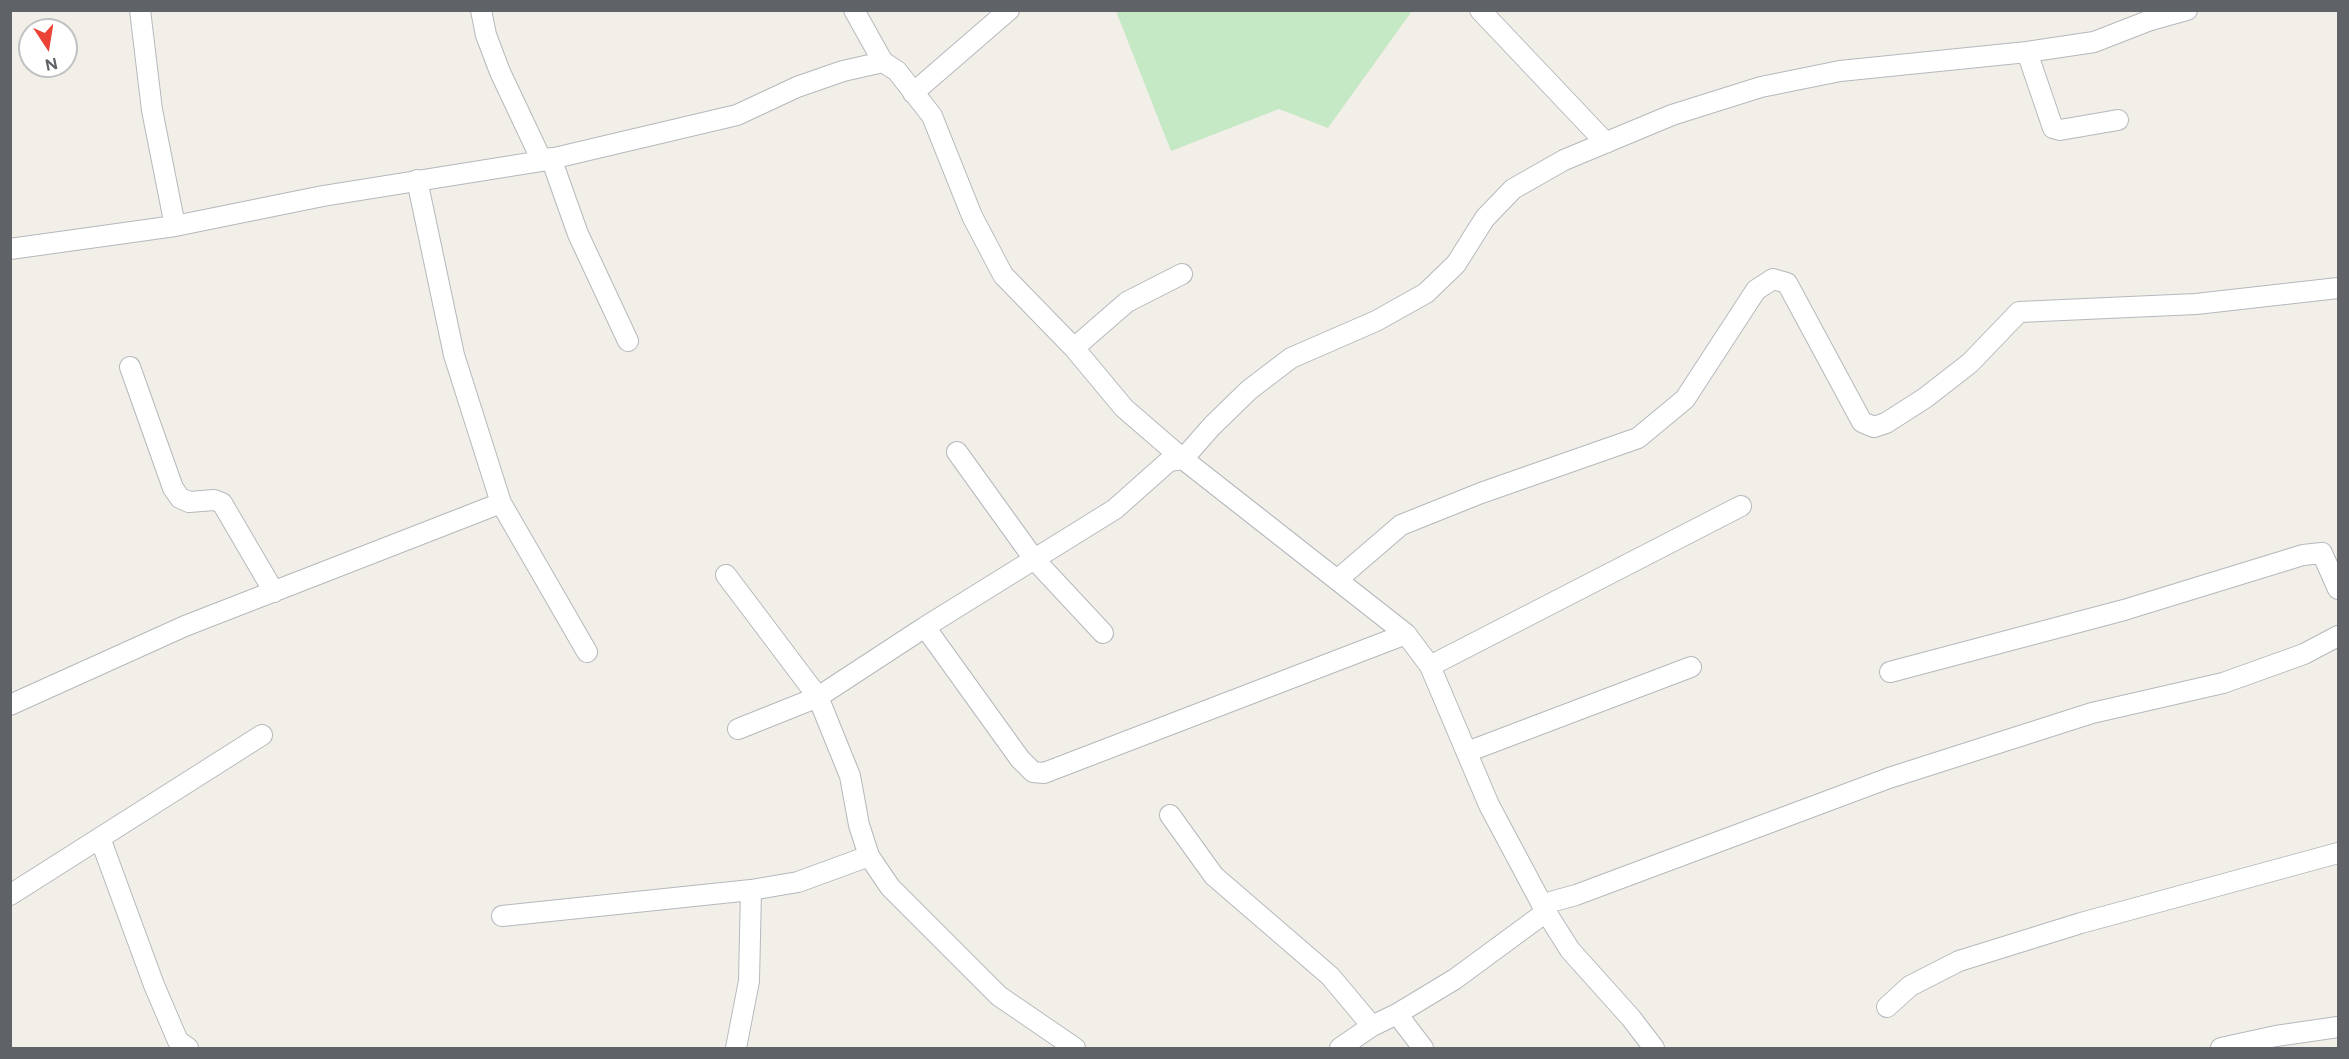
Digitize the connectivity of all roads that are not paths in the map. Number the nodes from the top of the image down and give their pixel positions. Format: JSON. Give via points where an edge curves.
{"nodes":[{"id":1,"x":140,"y":10,"type":"edge"},
{"id":2,"x":481,"y":10,"type":"edge"},
{"id":3,"x":854,"y":10,"type":"edge"},
{"id":4,"x":1009,"y":10,"type":"edge"},
{"id":5,"x":1480,"y":10,"type":"edge"},
{"id":6,"x":2187,"y":10,"type":"edge"},
{"id":7,"x":2027,"y":52,"type":"junction"},
{"id":8,"x":883,"y":62,"type":"junction"},
{"id":9,"x":913,"y":93,"type":"junction"},
{"id":10,"x":2118,"y":120,"type":"dead end"},
{"id":11,"x":1606,"y":143,"type":"junction"},
{"id":12,"x":546,"y":160,"type":"junction"},
{"id":13,"x":417,"y":180,"type":"junction"},
{"id":14,"x":175,"y":226,"type":"junction"},
{"id":15,"x":10,"y":249,"type":"edge"},
{"id":16,"x":1182,"y":274,"type":"dead end"},
{"id":17,"x":2338,"y":288,"type":"edge"},
{"id":18,"x":628,"y":341,"type":"dead end"},
{"id":19,"x":1074,"y":348,"type":"junction"},
{"id":20,"x":130,"y":367,"type":"dead end"},
{"id":21,"x":957,"y":452,"type":"dead end"},
{"id":22,"x":1183,"y":459,"type":"junction"},
{"id":23,"x":501,"y":503,"type":"junction"},
{"id":24,"x":1741,"y":506,"type":"dead end"},
{"id":25,"x":1035,"y":559,"type":"junction"},
{"id":26,"x":726,"y":575,"type":"dead end"},
{"id":27,"x":1337,"y":580,"type":"junction"},
{"id":28,"x":2338,"y":589,"type":"edge"},
{"id":29,"x":274,"y":592,"type":"junction"},
{"id":30,"x":925,"y":627,"type":"junction"},
{"id":31,"x":1103,"y":633,"type":"dead end"},
{"id":32,"x":1406,"y":634,"type":"junction"},
{"id":33,"x":2338,"y":636,"type":"edge"},
{"id":34,"x":586,"y":652,"type":"dead end"},
{"id":35,"x":1430,"y":666,"type":"junction"},
{"id":36,"x":1691,"y":667,"type":"dead end"},
{"id":37,"x":1890,"y":672,"type":"dead end"},
{"id":38,"x":818,"y":697,"type":"junction"},
{"id":39,"x":10,"y":705,"type":"edge"},
{"id":40,"x":738,"y":729,"type":"dead end"},
{"id":41,"x":262,"y":735,"type":"dead end"},
{"id":42,"x":1467,"y":752,"type":"junction"},
{"id":43,"x":1170,"y":815,"type":"dead end"},
{"id":44,"x":100,"y":838,"type":"junction"},
{"id":45,"x":2338,"y":853,"type":"edge"},
{"id":46,"x":869,"y":856,"type":"junction"},
{"id":47,"x":751,"y":890,"type":"junction"},
{"id":48,"x":10,"y":895,"type":"edge"},
{"id":49,"x":1544,"y":908,"type":"junction"},
{"id":50,"x":502,"y":916,"type":"dead end"},
{"id":51,"x":1887,"y":1007,"type":"dead end"},
{"id":52,"x":1397,"y":1014,"type":"junction"},
{"id":53,"x":1372,"y":1026,"type":"junction"},
{"id":54,"x":2338,"y":1027,"type":"edge"},
{"id":55,"x":188,"y":1048,"type":"edge"},
{"id":56,"x":736,"y":1048,"type":"edge"},
{"id":57,"x":1075,"y":1048,"type":"edge"},
{"id":58,"x":1340,"y":1048,"type":"edge"},
{"id":59,"x":1423,"y":1048,"type":"edge"},
{"id":60,"x":1654,"y":1048,"type":"edge"},
{"id":61,"x":2221,"y":1048,"type":"edge"}],
"edges":[{"from":1,"to":14,"type":"street","via":[[152,110]]},
{"from":2,"to":12,"type":"street","via":[[500,72]]},
{"from":3,"to":8,"type":"street"},
{"from":4,"to":9,"type":"street"},
{"from":5,"to":11,"type":"street"},
{"from":6,"to":7,"type":"street","via":[[2094,42]]},
{"from":7,"to":10,"type":"street","via":[[2053,128]]},
{"from":7,"to":11,"type":"street","via":[[1840,71],[1761,87]]},
{"from":8,"to":9,"type":"street","via":[[897,71]]},
{"from":8,"to":12,"type":"street","via":[[797,87],[737,115]]},
{"from":9,"to":19,"type":"street","via":[[932,116],[972,216],[1003,275]]},
{"from":11,"to":22,"type":"street","via":[[1564,160],[1514,189],[1485,218],[1456,264],[1425,293],[1376,321],[1292,358],[1249,390]]},
{"from":12,"to":13,"type":"street"},
{"from":12,"to":18,"type":"street"},
{"from":13,"to":14,"type":"street"},
{"from":13,"to":23,"type":"street","via":[[454,354]]},
{"from":14,"to":15,"type":"street"},
{"from":16,"to":19,"type":"street","via":[[1127,302]]},
{"from":17,"to":27,"type":"street","via":[[2196,304],[2019,312],[1970,363],[1925,398],[1874,427],[1862,422],[1787,283],[1773,279],[1756,290],[1685,399],[1638,438],[1401,525]]},
{"from":19,"to":22,"type":"street","via":[[1124,408]]},
{"from":20,"to":29,"type":"street","via":[[173,488],[189,502],[222,503]]},
{"from":21,"to":25,"type":"street"},
{"from":22,"to":25,"type":"street","via":[[1169,461],[1115,509]]},
{"from":22,"to":27,"type":"street"},
{"from":23,"to":29,"type":"street"},
{"from":23,"to":34,"type":"street"},
{"from":24,"to":35,"type":"street"},
{"from":25,"to":30,"type":"street"},
{"from":25,"to":31,"type":"street"},
{"from":26,"to":38,"type":"street"},
{"from":27,"to":32,"type":"street"},
{"from":28,"to":37,"type":"street","via":[[2322,553],[2303,555],[2124,610]]},
{"from":29,"to":39,"type":"street","via":[[185,626]]},
{"from":30,"to":32,"type":"street","via":[[1020,759],[1033,772],[1044,773]]},
{"from":30,"to":38,"type":"street"},
{"from":32,"to":35,"type":"street"},
{"from":33,"to":49,"type":"street","via":[[2304,654],[2223,683],[2092,713],[1889,778]]},
{"from":35,"to":42,"type":"street"},
{"from":36,"to":42,"type":"street"},
{"from":38,"to":40,"type":"street"},
{"from":38,"to":46,"type":"street","via":[[850,776]]},
{"from":41,"to":44,"type":"street"},
{"from":42,"to":49,"type":"street","via":[[1489,805]]},
{"from":43,"to":53,"type":"street","via":[[1214,876],[1330,976]]},
{"from":44,"to":48,"type":"street"},
{"from":44,"to":55,"type":"street","via":[[154,985],[178,1041]]},
{"from":45,"to":51,"type":"street","via":[[2081,923],[1959,961],[1910,986]]},
{"from":46,"to":47,"type":"street","via":[[798,882]]},
{"from":46,"to":57,"type":"street","via":[[897,895],[999,996]]},
{"from":47,"to":50,"type":"street"},
{"from":47,"to":56,"type":"street","via":[[749,981]]},
{"from":49,"to":52,"type":"street","via":[[1455,979]]},
{"from":49,"to":60,"type":"street","via":[[1570,950]]},
{"from":52,"to":53,"type":"street"},
{"from":52,"to":59,"type":"street"},
{"from":53,"to":58,"type":"street"},
{"from":54,"to":61,"type":"street"}]}
